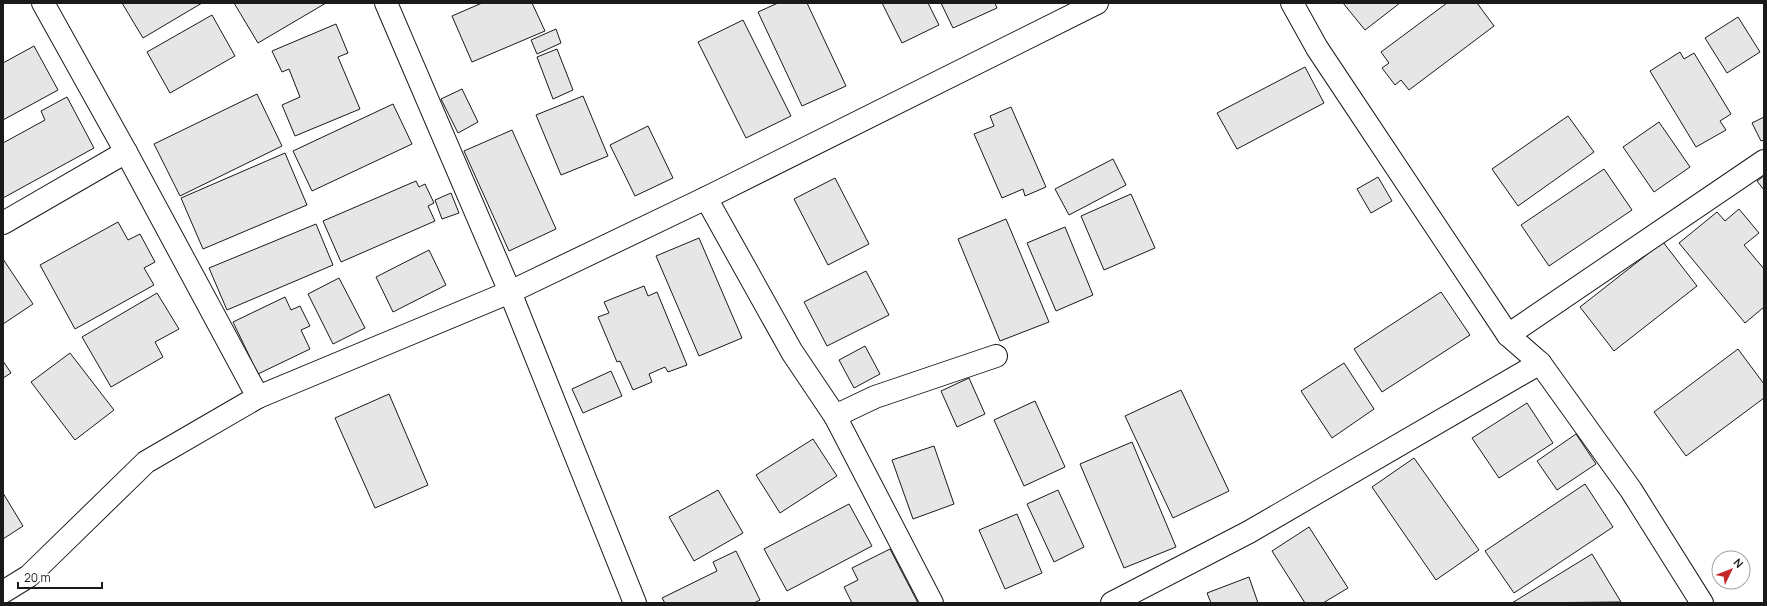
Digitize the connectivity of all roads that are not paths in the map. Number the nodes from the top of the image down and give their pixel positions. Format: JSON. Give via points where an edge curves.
{"nodes":[{"id":1,"x":43,"y":3,"type":"edge"},
{"id":2,"x":386,"y":3,"type":"edge"},
{"id":3,"x":1096,"y":3,"type":"edge"},
{"id":4,"x":1292,"y":3,"type":"edge"},
{"id":5,"x":126,"y":152,"type":"junction"},
{"id":6,"x":1764,"y":161,"type":"edge"},
{"id":7,"x":706,"y":198,"type":"junction"},
{"id":8,"x":3,"y":223,"type":"edge"},
{"id":9,"x":510,"y":292,"type":"junction"},
{"id":10,"x":1508,"y":335,"type":"junction"},
{"id":11,"x":996,"y":356,"type":"dead end"},
{"id":12,"x":1540,"y":363,"type":"junction"},
{"id":13,"x":258,"y":397,"type":"junction"},
{"id":14,"x":834,"y":416,"type":"junction"},
{"id":15,"x":3,"y":592,"type":"edge"},
{"id":16,"x":635,"y":603,"type":"edge"},
{"id":17,"x":932,"y":603,"type":"edge"},
{"id":18,"x":1112,"y":603,"type":"edge"},
{"id":19,"x":1702,"y":603,"type":"edge"}],
"edges":[{"from":1,"to":5,"type":"street"},
{"from":2,"to":9,"type":"street"},
{"from":3,"to":7,"type":"street"},
{"from":4,"to":10,"type":"street","via":[[1317,48]]},
{"from":5,"to":8,"type":"street"},
{"from":5,"to":13,"type":"street"},
{"from":6,"to":10,"type":"street"},
{"from":7,"to":9,"type":"street"},
{"from":7,"to":14,"type":"street","via":[[792,352]]},
{"from":9,"to":13,"type":"street"},
{"from":9,"to":16,"type":"street"},
{"from":10,"to":12,"type":"street"},
{"from":11,"to":14,"type":"street","via":[[875,397]]},
{"from":12,"to":18,"type":"street","via":[[1249,532]]},
{"from":12,"to":19,"type":"street","via":[[1631,490]]},
{"from":13,"to":15,"type":"street","via":[[146,462],[29,576]]},
{"from":14,"to":17,"type":"street"}]}
